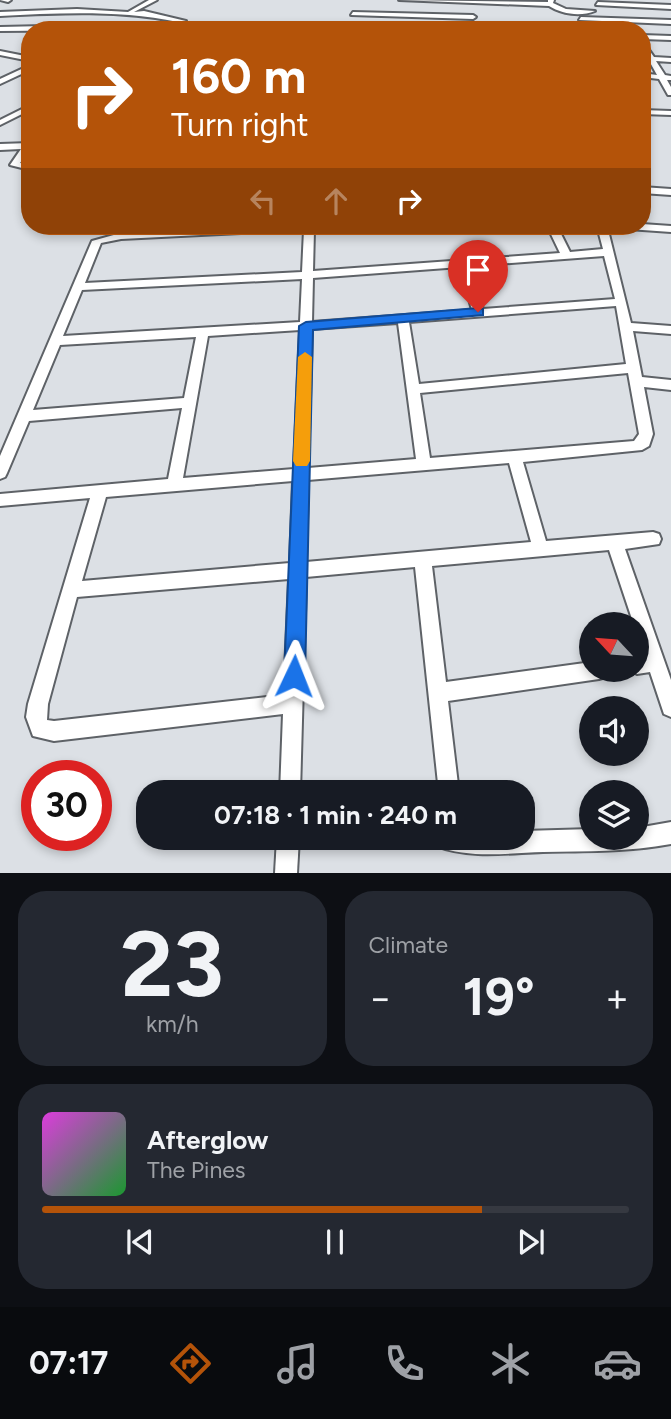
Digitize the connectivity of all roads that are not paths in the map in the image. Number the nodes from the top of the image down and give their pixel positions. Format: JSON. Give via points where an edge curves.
{"nodes":[{"id":1,"x":0,"y":0,"type":"edge"},
{"id":2,"x":8,"y":0,"type":"edge"},
{"id":3,"x":154,"y":0,"type":"edge"},
{"id":4,"x":166,"y":0,"type":"edge"},
{"id":5,"x":357,"y":0,"type":"edge"},
{"id":6,"x":402,"y":0,"type":"edge"},
{"id":7,"x":573,"y":0,"type":"edge"},
{"id":8,"x":591,"y":0,"type":"edge"},
{"id":9,"x":472,"y":2,"type":"junction"},
{"id":10,"x":550,"y":2,"type":"edge"},
{"id":11,"x":598,"y":4,"type":"junction"},
{"id":12,"x":90,"y":5,"type":"dead end"},
{"id":13,"x":671,"y":7,"type":"edge"},
{"id":14,"x":77,"y":11,"type":"junction"},
{"id":15,"x":139,"y":13,"type":"junction"},
{"id":16,"x":0,"y":14,"type":"edge"},
{"id":17,"x":123,"y":14,"type":"junction"},
{"id":18,"x":354,"y":14,"type":"junction"},
{"id":19,"x":580,"y":16,"type":"junction"},
{"id":20,"x":473,"y":17,"type":"junction"},
{"id":21,"x":108,"y":21,"type":"edge"},
{"id":22,"x":124,"y":21,"type":"edge"},
{"id":23,"x":183,"y":21,"type":"edge"},
{"id":24,"x":352,"y":21,"type":"edge"},
{"id":25,"x":473,"y":21,"type":"edge"},
{"id":26,"x":582,"y":21,"type":"edge"},
{"id":27,"x":671,"y":22,"type":"edge"},
{"id":28,"x":0,"y":29,"type":"edge"},
{"id":29,"x":21,"y":29,"type":"edge"},
{"id":30,"x":671,"y":38,"type":"edge"},
{"id":31,"x":651,"y":39,"type":"edge"},
{"id":32,"x":21,"y":50,"type":"edge"},
{"id":33,"x":0,"y":51,"type":"edge"},
{"id":34,"x":21,"y":57,"type":"edge"},
{"id":35,"x":652,"y":59,"type":"joint"},
{"id":36,"x":671,"y":60,"type":"edge"},
{"id":37,"x":21,"y":64,"type":"edge"},
{"id":38,"x":21,"y":72,"type":"edge"},
{"id":39,"x":0,"y":75,"type":"edge"},
{"id":40,"x":651,"y":76,"type":"edge"},
{"id":41,"x":662,"y":77,"type":"junction"},
{"id":42,"x":671,"y":78,"type":"edge"},
{"id":43,"x":0,"y":82,"type":"edge"},
{"id":44,"x":671,"y":93,"type":"edge"},
{"id":45,"x":21,"y":112,"type":"edge"},
{"id":46,"x":651,"y":112,"type":"edge"},
{"id":47,"x":671,"y":113,"type":"edge"},
{"id":48,"x":21,"y":117,"type":"edge"},
{"id":49,"x":10,"y":118,"type":"junction"},
{"id":50,"x":0,"y":123,"type":"edge"},
{"id":51,"x":21,"y":146,"type":"edge"},
{"id":52,"x":0,"y":147,"type":"edge"},
{"id":53,"x":21,"y":156,"type":"edge"},
{"id":54,"x":21,"y":166,"type":"edge"},
{"id":55,"x":651,"y":190,"type":"edge"},
{"id":56,"x":671,"y":191,"type":"edge"},
{"id":57,"x":651,"y":228,"type":"edge"},
{"id":58,"x":671,"y":229,"type":"edge"},
{"id":59,"x":164,"y":235,"type":"edge"},
{"id":60,"x":309,"y":235,"type":"edge"},
{"id":61,"x":556,"y":235,"type":"edge"},
{"id":62,"x":604,"y":235,"type":"edge"},
{"id":63,"x":609,"y":252,"type":"junction"},
{"id":64,"x":566,"y":255,"type":"junction"},
{"id":65,"x":464,"y":262,"type":"junction"},
{"id":66,"x":308,"y":275,"type":"junction"},
{"id":67,"x":77,"y":287,"type":"junction"},
{"id":68,"x":621,"y":302,"type":"junction"},
{"id":69,"x":478,"y":312,"type":"junction"},
{"id":70,"x":403,"y":317,"type":"junction"},
{"id":71,"x":306,"y":326,"type":"junction"},
{"id":72,"x":626,"y":327,"type":"junction"},
{"id":73,"x":671,"y":330,"type":"edge"},
{"id":74,"x":203,"y":332,"type":"junction"},
{"id":75,"x":54,"y":341,"type":"junction"},
{"id":76,"x":635,"y":375,"type":"junction"},
{"id":77,"x":671,"y":385,"type":"edge"},
{"id":78,"x":415,"y":389,"type":"junction"},
{"id":79,"x":190,"y":402,"type":"junction"},
{"id":80,"x":24,"y":416,"type":"junction"},
{"id":81,"x":515,"y":458,"type":"junction"},
{"id":82,"x":424,"y":466,"type":"junction"},
{"id":83,"x":0,"y":473,"type":"edge"},
{"id":84,"x":301,"y":475,"type":"junction"},
{"id":85,"x":175,"y":483,"type":"junction"},
{"id":86,"x":100,"y":490,"type":"junction"},
{"id":87,"x":0,"y":500,"type":"edge"},
{"id":88,"x":653,"y":539,"type":"dead end"},
{"id":89,"x":615,"y":543,"type":"junction"},
{"id":90,"x":541,"y":550,"type":"junction"},
{"id":91,"x":423,"y":561,"type":"junction"},
{"id":92,"x":298,"y":570,"type":"junction"},
{"id":93,"x":71,"y":590,"type":"junction"},
{"id":94,"x":633,"y":612,"type":"edge"},
{"id":95,"x":649,"y":669,"type":"edge"},
{"id":96,"x":579,"y":673,"type":"edge"},
{"id":97,"x":438,"y":693,"type":"junction"},
{"id":98,"x":293,"y":702,"type":"junction"},
{"id":99,"x":671,"y":707,"type":"edge"},
{"id":100,"x":290,"y":780,"type":"edge"},
{"id":101,"x":448,"y":780,"type":"edge"},
{"id":102,"x":671,"y":833,"type":"edge"},
{"id":103,"x":535,"y":842,"type":"edge"},
{"id":104,"x":287,"y":850,"type":"edge"},
{"id":105,"x":286,"y":873,"type":"edge"}],
"edges":[{"from":1,"to":2,"type":"street"},
{"from":3,"to":17,"type":"street"},
{"from":4,"to":15,"type":"street"},
{"from":5,"to":18,"type":"street"},
{"from":6,"to":9,"type":"street"},
{"from":7,"to":19,"type":"street"},
{"from":8,"to":11,"type":"street"},
{"from":9,"to":10,"type":"street"},
{"from":9,"to":20,"type":"street"},
{"from":10,"to":19,"type":"street"},
{"from":11,"to":13,"type":"street"},
{"from":11,"to":19,"type":"street","via":[[597,9]]},
{"from":12,"to":14,"type":"street"},
{"from":14,"to":16,"type":"street"},
{"from":14,"to":17,"type":"street"},
{"from":15,"to":17,"type":"street"},
{"from":15,"to":22,"type":"street"},
{"from":15,"to":23,"type":"street"},
{"from":17,"to":21,"type":"street"},
{"from":18,"to":20,"type":"street"},
{"from":18,"to":24,"type":"street"},
{"from":19,"to":26,"type":"street"},
{"from":19,"to":27,"type":"street"},
{"from":20,"to":25,"type":"street"},
{"from":28,"to":29,"type":"street"},
{"from":30,"to":31,"type":"street"},
{"from":32,"to":33,"type":"street"},
{"from":33,"to":34,"type":"street"},
{"from":35,"to":36,"type":"street"},
{"from":35,"to":41,"type":"street"},
{"from":37,"to":39,"type":"street"},
{"from":38,"to":43,"type":"street"},
{"from":40,"to":41,"type":"street"},
{"from":41,"to":42,"type":"street"},
{"from":41,"to":44,"type":"street"},
{"from":45,"to":49,"type":"street"},
{"from":46,"to":47,"type":"street"},
{"from":48,"to":49,"type":"street"},
{"from":49,"to":50,"type":"street"},
{"from":51,"to":52,"type":"street"},
{"from":53,"to":54,"type":"street","via":[[14,166]]},
{"from":55,"to":56,"type":"street"},
{"from":57,"to":58,"type":"street"},
{"from":59,"to":67,"type":"street","via":[[102,239],[94,245]]},
{"from":60,"to":66,"type":"street"},
{"from":61,"to":64,"type":"street"},
{"from":62,"to":63,"type":"street"},
{"from":63,"to":64,"type":"street"},
{"from":63,"to":68,"type":"street"},
{"from":64,"to":65,"type":"street"},
{"from":65,"to":66,"type":"street"},
{"from":65,"to":69,"type":"street"},
{"from":66,"to":67,"type":"street"},
{"from":66,"to":71,"type":"street"},
{"from":67,"to":75,"type":"street"},
{"from":68,"to":69,"type":"street"},
{"from":68,"to":72,"type":"street"},
{"from":69,"to":70,"type":"street"},
{"from":70,"to":71,"type":"street"},
{"from":70,"to":78,"type":"street"},
{"from":71,"to":74,"type":"street"},
{"from":71,"to":84,"type":"street"},
{"from":72,"to":73,"type":"street"},
{"from":72,"to":76,"type":"street"},
{"from":74,"to":75,"type":"street"},
{"from":74,"to":79,"type":"street"},
{"from":75,"to":80,"type":"street"},
{"from":76,"to":77,"type":"street"},
{"from":76,"to":78,"type":"street"},
{"from":76,"to":81,"type":"street","via":[[645,442]]},
{"from":78,"to":82,"type":"street"},
{"from":79,"to":80,"type":"street"},
{"from":79,"to":85,"type":"street"},
{"from":80,"to":83,"type":"street"},
{"from":81,"to":82,"type":"street"},
{"from":81,"to":90,"type":"street"},
{"from":82,"to":84,"type":"street"},
{"from":84,"to":85,"type":"street"},
{"from":84,"to":92,"type":"street"},
{"from":85,"to":86,"type":"street"},
{"from":86,"to":87,"type":"street"},
{"from":86,"to":93,"type":"street"},
{"from":88,"to":89,"type":"street"},
{"from":89,"to":90,"type":"street"},
{"from":89,"to":94,"type":"street"},
{"from":90,"to":91,"type":"street"},
{"from":91,"to":92,"type":"street"},
{"from":91,"to":97,"type":"street"},
{"from":92,"to":93,"type":"street"},
{"from":92,"to":98,"type":"street"},
{"from":93,"to":98,"type":"street","via":[[38,704],[40,729]]},
{"from":95,"to":99,"type":"street"},
{"from":96,"to":97,"type":"street"},
{"from":97,"to":101,"type":"street"},
{"from":98,"to":100,"type":"street"},
{"from":102,"to":103,"type":"street","via":[[641,839]]},
{"from":104,"to":105,"type":"street"}]}
